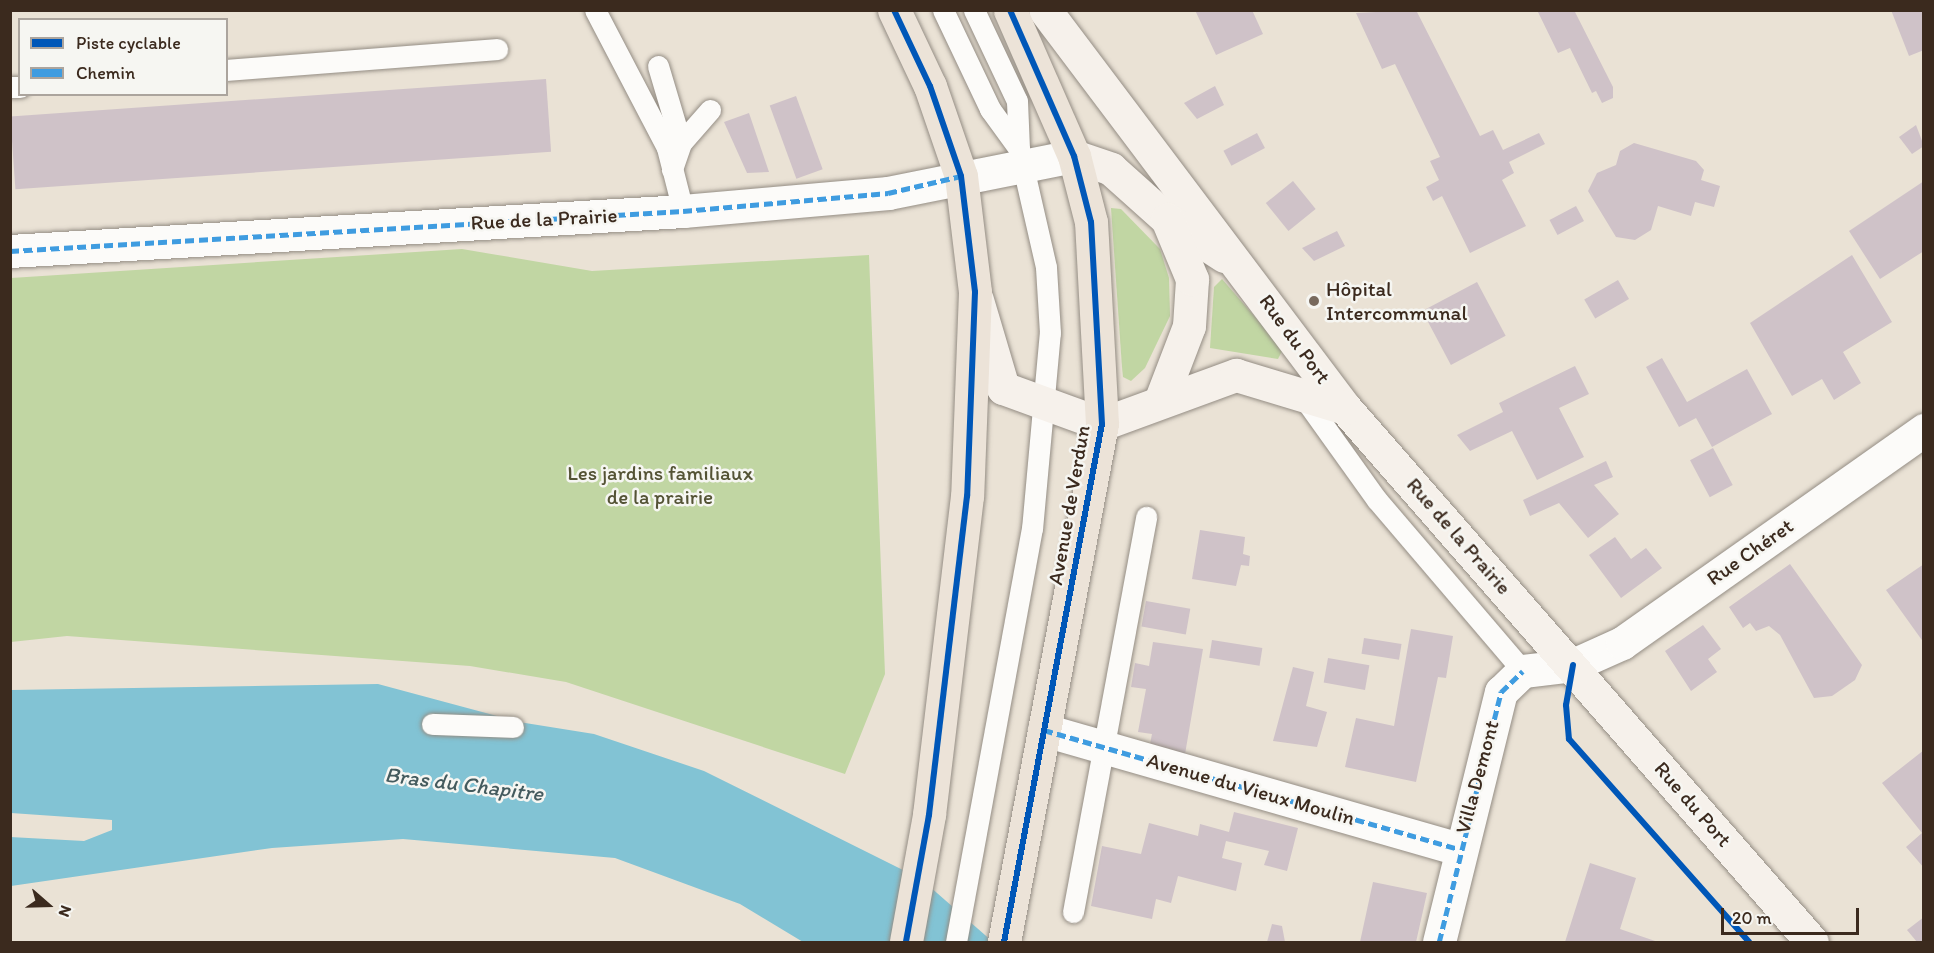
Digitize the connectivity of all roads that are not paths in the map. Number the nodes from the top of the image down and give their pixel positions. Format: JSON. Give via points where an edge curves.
{"nodes":[{"id":1,"x":595,"y":10,"type":"edge"},
{"id":2,"x":894,"y":10,"type":"edge"},
{"id":3,"x":943,"y":10,"type":"edge"},
{"id":4,"x":974,"y":10,"type":"edge"},
{"id":5,"x":1010,"y":10,"type":"edge"},
{"id":6,"x":1045,"y":10,"type":"edge"},
{"id":7,"x":497,"y":49,"type":"dead end"},
{"id":8,"x":658,"y":66,"type":"dead end"},
{"id":9,"x":228,"y":70,"type":"edge"},
{"id":10,"x":710,"y":110,"type":"dead end"},
{"id":11,"x":681,"y":143,"type":"junction"},
{"id":12,"x":1021,"y":156,"type":"junction"},
{"id":13,"x":1074,"y":156,"type":"junction"},
{"id":14,"x":672,"y":169,"type":"junction"},
{"id":15,"x":961,"y":176,"type":"junction"},
{"id":16,"x":683,"y":211,"type":"junction"},
{"id":17,"x":1167,"y":219,"type":"junction"},
{"id":18,"x":10,"y":250,"type":"edge"},
{"id":19,"x":1245,"y":270,"type":"junction"},
{"id":20,"x":975,"y":292,"type":"junction"},
{"id":21,"x":1300,"y":394,"type":"junction"},
{"id":22,"x":1161,"y":399,"type":"junction"},
{"id":23,"x":1047,"y":404,"type":"junction"},
{"id":24,"x":1345,"y":408,"type":"junction"},
{"id":25,"x":1102,"y":424,"type":"junction"},
{"id":26,"x":1923,"y":430,"type":"edge"},
{"id":27,"x":1146,"y":517,"type":"dead end"},
{"id":28,"x":1573,"y":665,"type":"junction"},
{"id":29,"x":1523,"y":671,"type":"junction"},
{"id":30,"x":432,"y":724,"type":"dead end"},
{"id":31,"x":513,"y":727,"type":"dead end"},
{"id":32,"x":1044,"y":729,"type":"junction"},
{"id":33,"x":1104,"y":746,"type":"junction"},
{"id":34,"x":1458,"y":849,"type":"junction"},
{"id":35,"x":1073,"y":912,"type":"dead end"},
{"id":36,"x":1005,"y":937,"type":"edge"},
{"id":37,"x":906,"y":942,"type":"edge"},
{"id":38,"x":956,"y":942,"type":"edge"},
{"id":39,"x":1439,"y":942,"type":"edge"},
{"id":40,"x":1812,"y":942,"type":"edge"}],
"edges":[{"from":1,"to":14,"type":"lane","via":[[630,72]]},
{"from":2,"to":15,"type":"main road","via":[[930,86]]},
{"from":3,"to":12,"type":"lane","name":"Avenue de Verdun","via":[[990,109]]},
{"from":4,"to":12,"type":"lane","name":"Avenue de Verdun","via":[[1017,101]]},
{"from":5,"to":13,"type":"main road","name":"Avenue de Verdun"},
{"from":6,"to":19,"type":"street","name":"Rue du Port"},
{"from":7,"to":9,"type":"lane"},
{"from":8,"to":11,"type":"lane"},
{"from":10,"to":11,"type":"lane"},
{"from":11,"to":14,"type":"lane"},
{"from":12,"to":13,"type":"street","name":"Rue de la Prairie"},
{"from":12,"to":15,"type":"street","name":"Rue de la Prairie"},
{"from":12,"to":23,"type":"lane","name":"Avenue de Verdun","via":[[1046,267]]},
{"from":13,"to":17,"type":"street","via":[[1111,169]]},
{"from":13,"to":25,"type":"main road","name":"Avenue de Verdun","via":[[1091,222]]},
{"from":14,"to":16,"type":"lane"},
{"from":15,"to":16,"type":"street","name":"Rue de la Prairie","via":[[888,193]]},
{"from":15,"to":20,"type":"main road"},
{"from":16,"to":18,"type":"street","name":"Rue de la Prairie"},
{"from":17,"to":19,"type":"street"},
{"from":17,"to":22,"type":"street","via":[[1192,279],[1190,326]]},
{"from":19,"to":24,"type":"street","name":"Rue du Port"},
{"from":20,"to":23,"type":"street","via":[[1003,388]]},
{"from":20,"to":37,"type":"main road","via":[[967,496],[919,871]]},
{"from":21,"to":22,"type":"street","via":[[1236,375]]},
{"from":21,"to":24,"type":"street"},
{"from":21,"to":29,"type":"lane","via":[[1377,500]]},
{"from":22,"to":25,"type":"street","via":[[1143,412]]},
{"from":23,"to":25,"type":"street"},
{"from":23,"to":38,"type":"lane","name":"Avenue de Verdun","via":[[1032,529]]},
{"from":24,"to":28,"type":"street","name":"Rue de la Prairie"},
{"from":25,"to":32,"type":"main road","name":"Avenue de Verdun"},
{"from":26,"to":28,"type":"street","name":"Rue Chéret","via":[[1622,643]]},
{"from":27,"to":33,"type":"lane"},
{"from":28,"to":29,"type":"street"},
{"from":28,"to":40,"type":"street","name":"Rue du Port"},
{"from":29,"to":34,"type":"street","name":"Villa Demont","via":[[1501,692]]},
{"from":30,"to":31,"type":"lane"},
{"from":32,"to":33,"type":"street","name":"Avenue du Vieux Moulin"},
{"from":32,"to":36,"type":"main road","name":"Avenue de Verdun"},
{"from":33,"to":34,"type":"street","name":"Avenue du Vieux Moulin"},
{"from":33,"to":35,"type":"lane"},
{"from":34,"to":39,"type":"street","name":"Villa Demont"}]}
